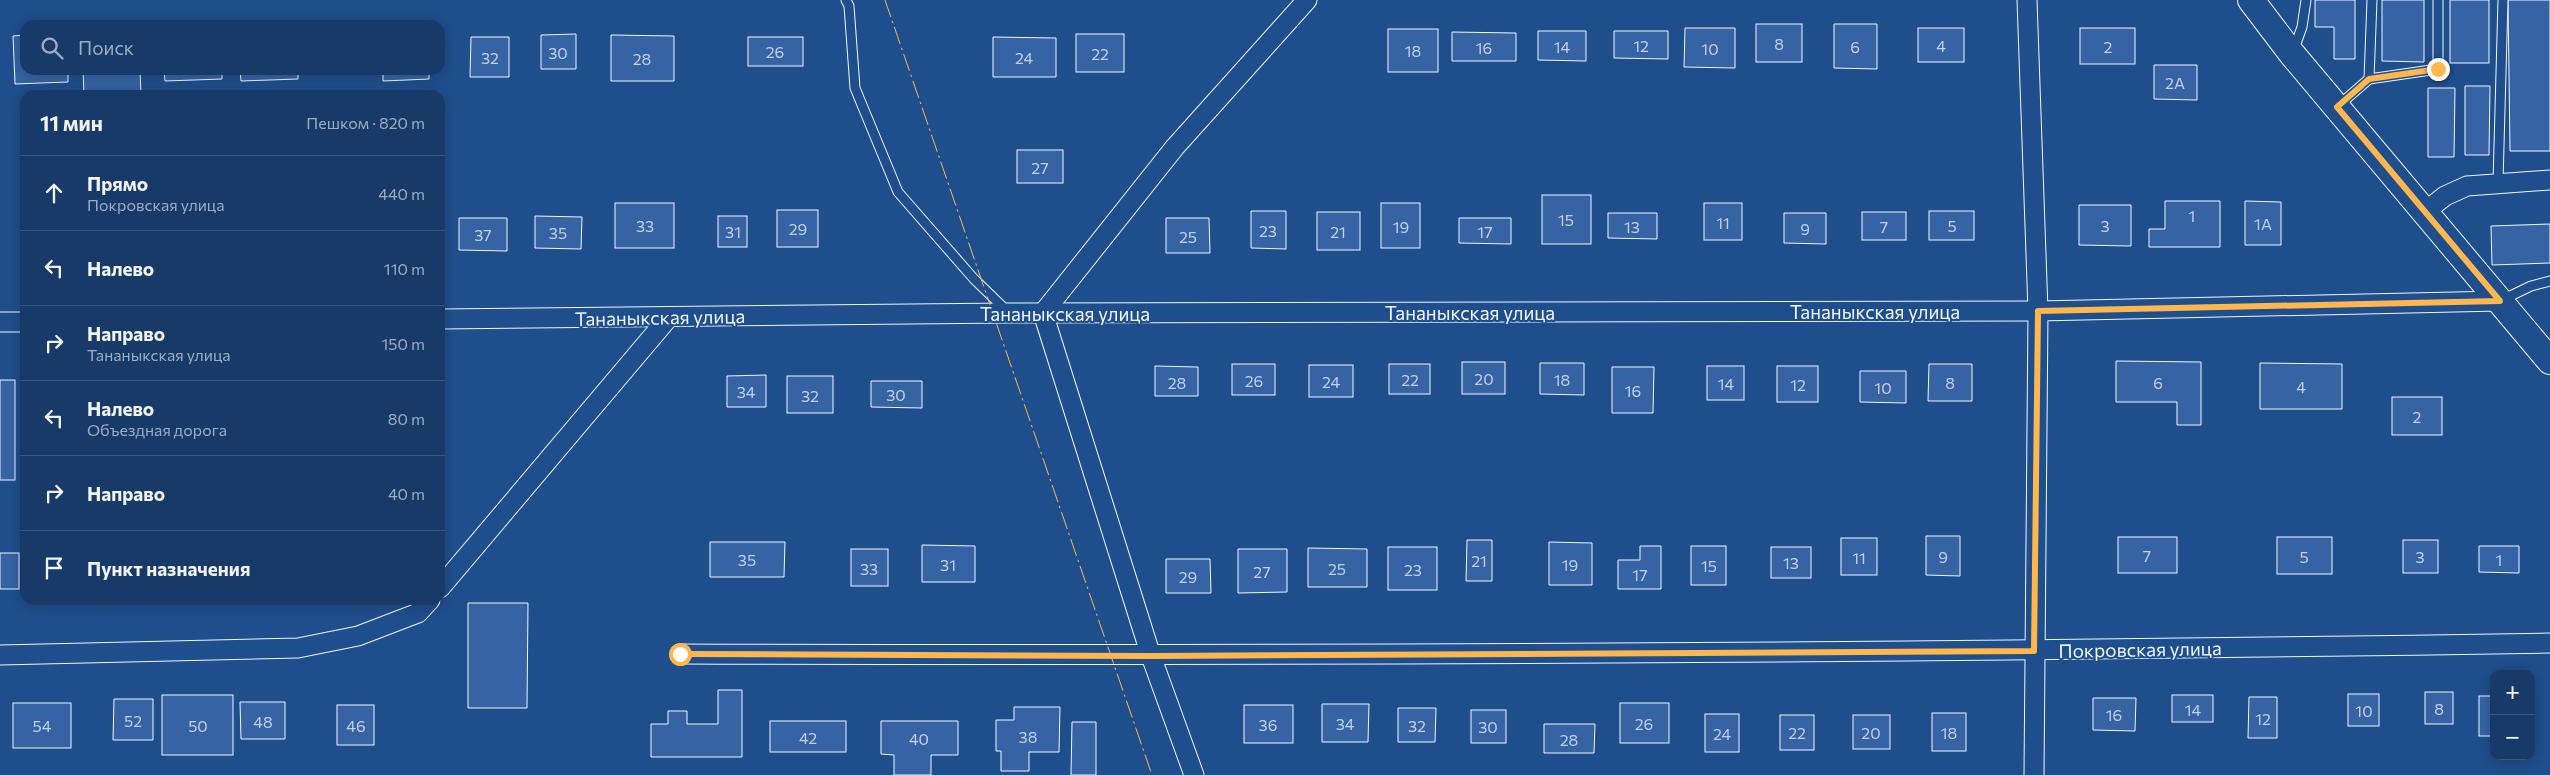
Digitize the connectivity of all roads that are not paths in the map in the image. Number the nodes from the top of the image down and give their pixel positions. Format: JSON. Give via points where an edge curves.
{"nodes":[{"id":1,"x":846,"y":0,"type":"edge"},
{"id":2,"x":1307,"y":0,"type":"edge"},
{"id":3,"x":2027,"y":0,"type":"edge"},
{"id":4,"x":2251,"y":0,"type":"edge"},
{"id":5,"x":2306,"y":0,"type":"edge"},
{"id":6,"x":2372,"y":0,"type":"edge"},
{"id":7,"x":2438,"y":0,"type":"edge"},
{"id":8,"x":2503,"y":0,"type":"edge"},
{"id":9,"x":2292,"y":54,"type":"junction"},
{"id":10,"x":2369,"y":79,"type":"junction"},
{"id":11,"x":2337,"y":107,"type":"junction"},
{"id":12,"x":2550,"y":180,"type":"edge"},
{"id":13,"x":2498,"y":182,"type":"junction"},
{"id":14,"x":2426,"y":211,"type":"junction"},
{"id":15,"x":2550,"y":281,"type":"edge"},
{"id":16,"x":2500,"y":301,"type":"junction"},
{"id":17,"x":2038,"y":311,"type":"junction"},
{"id":18,"x":1009,"y":313,"type":"junction"},
{"id":19,"x":1043,"y":313,"type":"junction"},
{"id":20,"x":669,"y":317,"type":"junction"},
{"id":21,"x":445,"y":319,"type":"edge"},
{"id":22,"x":0,"y":322,"type":"edge"},
{"id":23,"x":20,"y":322,"type":"edge"},
{"id":24,"x":2550,"y":361,"type":"edge"},
{"id":25,"x":445,"y":582,"type":"edge"},
{"id":26,"x":425,"y":605,"type":"edge"},
{"id":27,"x":2550,"y":643,"type":"edge"},
{"id":28,"x":2034,"y":651,"type":"junction"},
{"id":29,"x":680,"y":654,"type":"dead end"},
{"id":30,"x":0,"y":655,"type":"edge"},
{"id":31,"x":1151,"y":656,"type":"junction"},
{"id":32,"x":1194,"y":775,"type":"edge"},
{"id":33,"x":2034,"y":775,"type":"edge"}],
"edges":[{"from":1,"to":18,"type":"lane","via":[[855,88],[898,192],[974,279]]},
{"from":2,"to":19,"type":"street","via":[[1175,147]]},
{"from":3,"to":17,"type":"street"},
{"from":4,"to":9,"type":"main road"},
{"from":5,"to":9,"type":"lane","via":[[2302,26]]},
{"from":6,"to":10,"type":"lane"},
{"from":7,"to":10,"type":"lane","via":[[2438,69]]},
{"from":8,"to":13,"type":"lane"},
{"from":9,"to":11,"type":"main road"},
{"from":10,"to":11,"type":"lane"},
{"from":11,"to":14,"type":"main road"},
{"from":12,"to":13,"type":"street"},
{"from":13,"to":14,"type":"street","via":[[2466,186],[2445,196]]},
{"from":14,"to":16,"type":"main road"},
{"from":15,"to":16,"type":"lane"},
{"from":16,"to":17,"type":"street","name":"Тананыкская улица"},
{"from":16,"to":24,"type":"main road"},
{"from":17,"to":19,"type":"street","name":"Тананыкская улица"},
{"from":17,"to":28,"type":"street"},
{"from":18,"to":19,"type":"street","name":"Тананыкская улица"},
{"from":18,"to":20,"type":"street","name":"Тананыкская улица"},
{"from":19,"to":31,"type":"street"},
{"from":20,"to":21,"type":"street","name":"Тананыкская улица"},
{"from":20,"to":25,"type":"street"},
{"from":22,"to":23,"type":"street"},
{"from":26,"to":30,"type":"street","via":[[418,613],[367,632],[298,648]]},
{"from":27,"to":28,"type":"street","name":"Покровская улица"},
{"from":28,"to":31,"type":"street","name":"Покровская улица"},
{"from":28,"to":33,"type":"street"},
{"from":29,"to":31,"type":"street","name":"Покровская улица"},
{"from":31,"to":32,"type":"street"}]}
